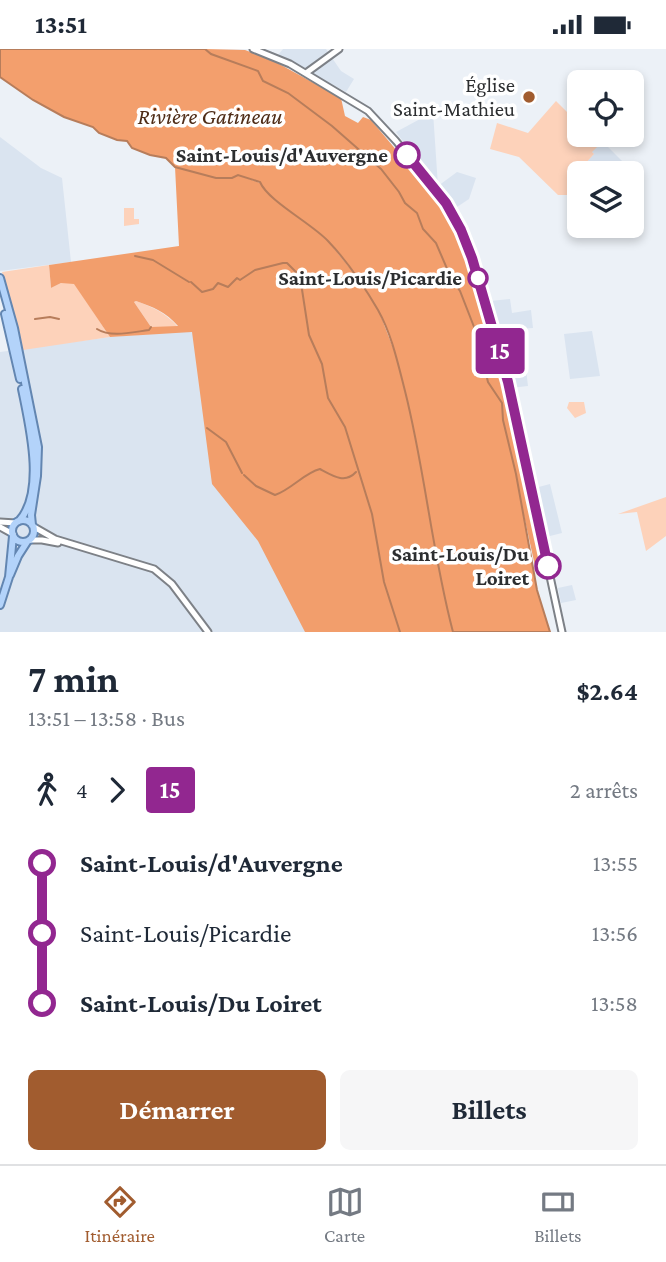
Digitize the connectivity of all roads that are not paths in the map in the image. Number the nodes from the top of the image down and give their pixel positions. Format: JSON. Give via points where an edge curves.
{"nodes":[{"id":1,"x":253,"y":49,"type":"edge"},
{"id":2,"x":338,"y":49,"type":"edge"},
{"id":3,"x":306,"y":73,"type":"junction"},
{"id":4,"x":0,"y":278,"type":"edge"},
{"id":5,"x":0,"y":295,"type":"edge"},
{"id":6,"x":18,"y":522,"type":"junction"},
{"id":7,"x":0,"y":524,"type":"edge"},
{"id":8,"x":33,"y":526,"type":"junction"},
{"id":9,"x":13,"y":535,"type":"junction"},
{"id":10,"x":29,"y":541,"type":"junction"},
{"id":11,"x":75,"y":545,"type":"junction"},
{"id":12,"x":9,"y":577,"type":"junction"},
{"id":13,"x":0,"y":605,"type":"edge"},
{"id":14,"x":208,"y":632,"type":"edge"},
{"id":15,"x":562,"y":632,"type":"edge"}],
"edges":[{"from":1,"to":3,"type":"main road"},
{"from":2,"to":3,"type":"main road"},
{"from":3,"to":15,"type":"main road","via":[[382,124],[441,197],[464,236],[508,382]]},
{"from":4,"to":8,"type":"main road","via":[[37,446]]},
{"from":5,"to":6,"type":"main road","via":[[33,447],[31,491]]},
{"from":6,"to":7,"type":"main road"},
{"from":6,"to":8,"type":"main road"},
{"from":6,"to":9,"type":"main road"},
{"from":7,"to":9,"type":"main road"},
{"from":8,"to":10,"type":"main road"},
{"from":8,"to":11,"type":"main road"},
{"from":9,"to":10,"type":"main road","via":[[18,541]]},
{"from":9,"to":12,"type":"main road"},
{"from":10,"to":11,"type":"main road"},
{"from":10,"to":12,"type":"main road"},
{"from":11,"to":14,"type":"main road","via":[[154,569],[172,584]]},
{"from":12,"to":13,"type":"main road"}]}
